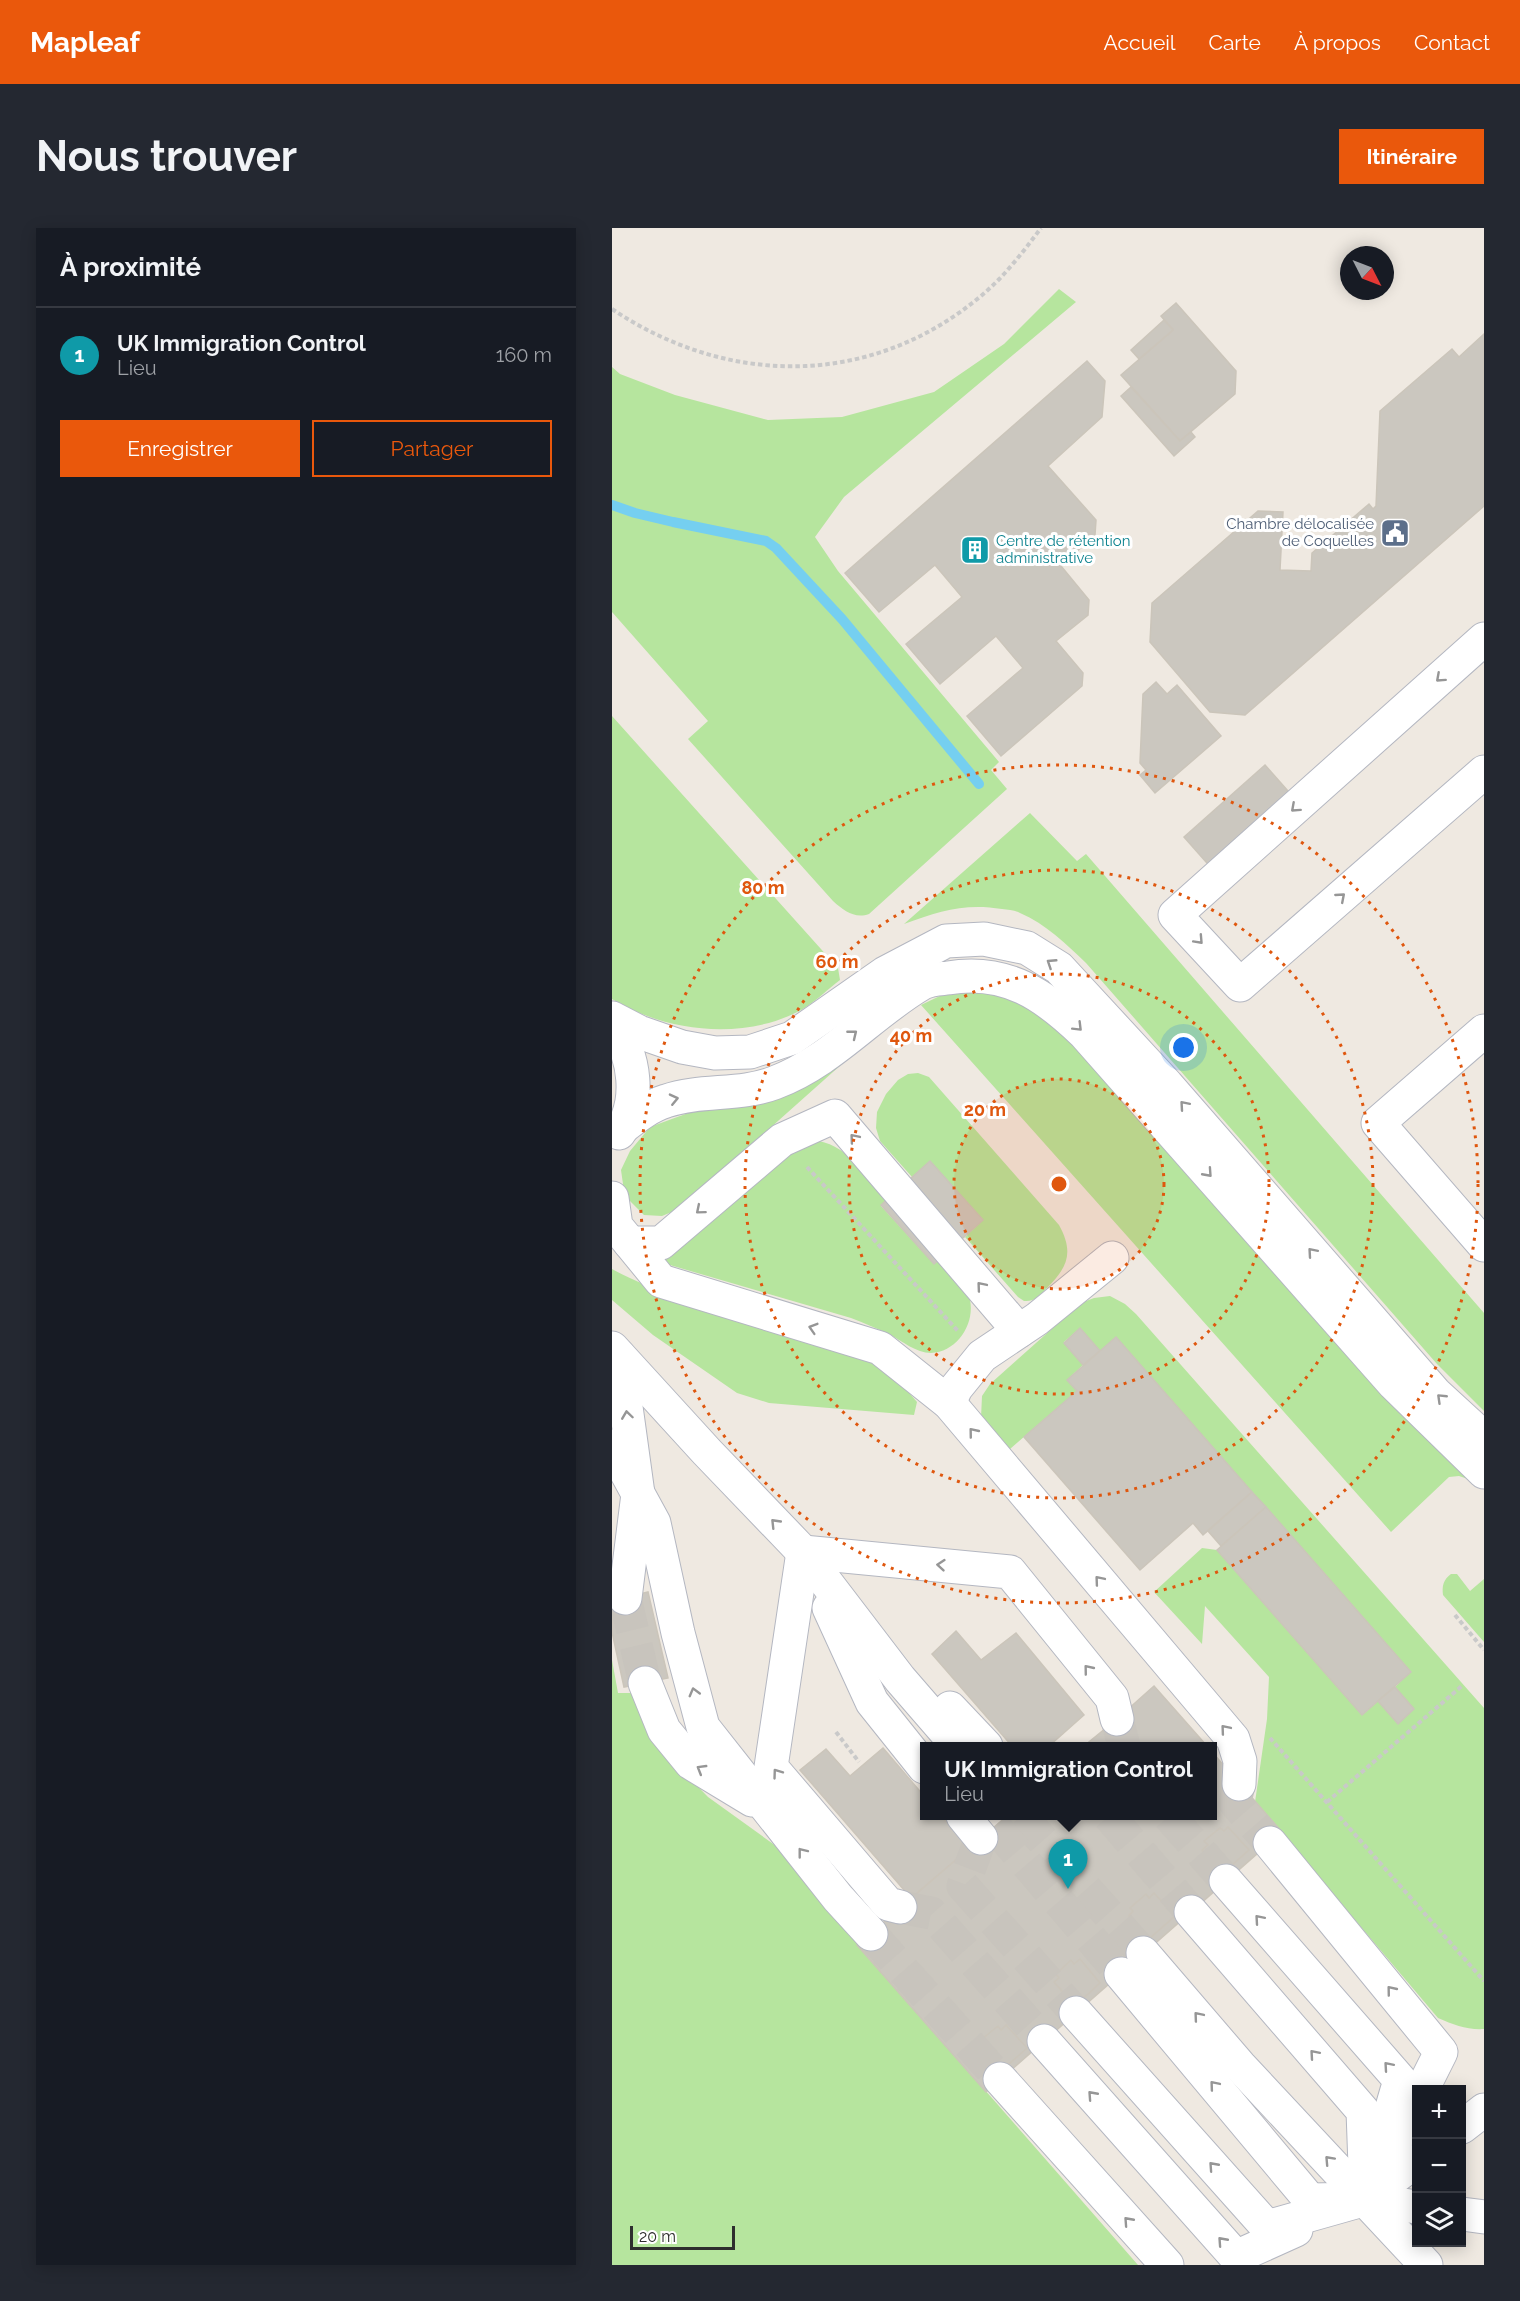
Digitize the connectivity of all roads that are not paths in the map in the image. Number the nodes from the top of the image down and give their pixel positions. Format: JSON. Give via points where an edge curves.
{"nodes":[{"id":1,"x":1484,"y":639,"type":"edge"},
{"id":2,"x":1484,"y":772,"type":"edge"},
{"id":3,"x":612,"y":1018,"type":"edge"},
{"id":4,"x":612,"y":1027,"type":"edge"},
{"id":5,"x":1484,"y":1032,"type":"edge"},
{"id":6,"x":618,"y":1134,"type":"edge"},
{"id":7,"x":612,"y":1198,"type":"edge"},
{"id":8,"x":630,"y":1243,"type":"junction"},
{"id":9,"x":1484,"y":1245,"type":"edge"},
{"id":10,"x":1112,"y":1258,"type":"dead end"},
{"id":11,"x":1019,"y":1331,"type":"junction"},
{"id":12,"x":615,"y":1352,"type":"edge"},
{"id":13,"x":949,"y":1403,"type":"junction"},
{"id":14,"x":1484,"y":1438,"type":"edge"},
{"id":15,"x":612,"y":1446,"type":"edge"},
{"id":16,"x":1484,"y":1472,"type":"edge"},
{"id":17,"x":638,"y":1494,"type":"junction"},
{"id":18,"x":803,"y":1552,"type":"junction"},
{"id":19,"x":625,"y":1598,"type":"tunnel mouth"},
{"id":20,"x":645,"y":1683,"type":"tunnel mouth"},
{"id":21,"x":1117,"y":1719,"type":"tunnel mouth"},
{"id":22,"x":927,"y":1742,"type":"edge"},
{"id":23,"x":955,"y":1742,"type":"edge"},
{"id":24,"x":982,"y":1742,"type":"edge"},
{"id":25,"x":920,"y":1762,"type":"edge"},
{"id":26,"x":1239,"y":1784,"type":"tunnel mouth"},
{"id":27,"x":769,"y":1810,"type":"junction"},
{"id":28,"x":1270,"y":1843,"type":"tunnel mouth"},
{"id":29,"x":1226,"y":1881,"type":"tunnel mouth"},
{"id":30,"x":900,"y":1907,"type":"tunnel mouth"},
{"id":31,"x":1191,"y":1912,"type":"tunnel mouth"},
{"id":32,"x":871,"y":1934,"type":"tunnel mouth"},
{"id":33,"x":1132,"y":1963,"type":"tunnel mouth"},
{"id":34,"x":1076,"y":2013,"type":"tunnel mouth"},
{"id":35,"x":1044,"y":2041,"type":"tunnel mouth"},
{"id":36,"x":1000,"y":2079,"type":"tunnel mouth"},
{"id":37,"x":1424,"y":2085,"type":"edge"},
{"id":38,"x":1412,"y":2108,"type":"edge"},
{"id":39,"x":1484,"y":2110,"type":"edge"},
{"id":40,"x":1466,"y":2123,"type":"edge"},
{"id":41,"x":1412,"y":2164,"type":"edge"},
{"id":42,"x":1366,"y":2199,"type":"junction"},
{"id":43,"x":1412,"y":2206,"type":"edge"},
{"id":44,"x":1466,"y":2215,"type":"edge"},
{"id":45,"x":1484,"y":2217,"type":"edge"},
{"id":46,"x":1167,"y":2265,"type":"edge"},
{"id":47,"x":1426,"y":2265,"type":"edge"}],
"edges":[{"from":1,"to":2,"type":"lane","one_way":true,"via":[[1175,915],[1240,985]]},
{"from":14,"to":3,"type":"lane","one_way":true,"via":[[1436,1394],[1167,1085],[1059,968],[1027,948],[984,939],[946,941],[885,973],[792,1038],[750,1052],[715,1053],[682,1047]]},
{"from":4,"to":6,"type":"lane","via":[[628,1054],[633,1078],[632,1101]]},
{"from":5,"to":9,"type":"lane","via":[[1378,1123]]},
{"from":6,"to":16,"type":"lane","one_way":true,"via":[[648,1108],[667,1100],[772,1084],[798,1072],[829,1054],[924,982],[962,976],[998,978],[1032,991],[1085,1034],[1394,1384]]},
{"from":7,"to":8,"type":"lane","via":[[616,1226]]},
{"from":11,"to":8,"type":"lane","one_way":true,"via":[[835,1116],[782,1140],[661,1243]]},
{"from":13,"to":8,"type":"lane","one_way":true,"via":[[880,1348],[661,1281]]},
{"from":10,"to":11,"type":"lane"},
{"from":11,"to":13,"type":"lane","via":[[982,1356]]},
{"from":17,"to":12,"type":"lane","one_way":true},
{"from":18,"to":12,"type":"lane","one_way":true},
{"from":26,"to":13,"type":"lane","one_way":true,"via":[[1240,1761],[1233,1739]]},
{"from":15,"to":17,"type":"lane"},
{"from":17,"to":19,"type":"lane"},
{"from":27,"to":17,"type":"lane","one_way":true,"via":[[703,1727],[654,1523]]},
{"from":21,"to":18,"type":"lane","one_way":true,"via":[[1112,1698],[1010,1572]]},
{"from":18,"to":22,"type":"lane","via":[[885,1691]]},
{"from":18,"to":23,"type":"lane","via":[[900,1679]]},
{"from":18,"to":24,"type":"lane"},
{"from":18,"to":25,"type":"lane","via":[[872,1702]]},
{"from":30,"to":18,"type":"lane","one_way":true,"via":[[888,1904],[771,1767]]},
{"from":27,"to":20,"type":"lane","one_way":true,"via":[[691,1763],[664,1730]]},
{"from":32,"to":27,"type":"lane","one_way":true},
{"from":37,"to":28,"type":"lane","one_way":true,"via":[[1441,2052]]},
{"from":42,"to":29,"type":"lane","one_way":true,"via":[[1400,2080]]},
{"from":42,"to":31,"type":"lane","one_way":true,"via":[[1363,2111]]},
{"from":42,"to":33,"type":"lane","one_way":true,"via":[[1240,2066]]},
{"from":42,"to":34,"type":"lane","one_way":true,"via":[[1267,2227]]},
{"from":42,"to":35,"type":"lane","one_way":true,"via":[[1236,2257]]},
{"from":46,"to":36,"type":"lane","one_way":true},
{"from":38,"to":42,"type":"lane"},
{"from":39,"to":40,"type":"lane"},
{"from":41,"to":42,"type":"lane"},
{"from":42,"to":43,"type":"lane"},
{"from":42,"to":47,"type":"lane"},
{"from":44,"to":45,"type":"lane"}]}
